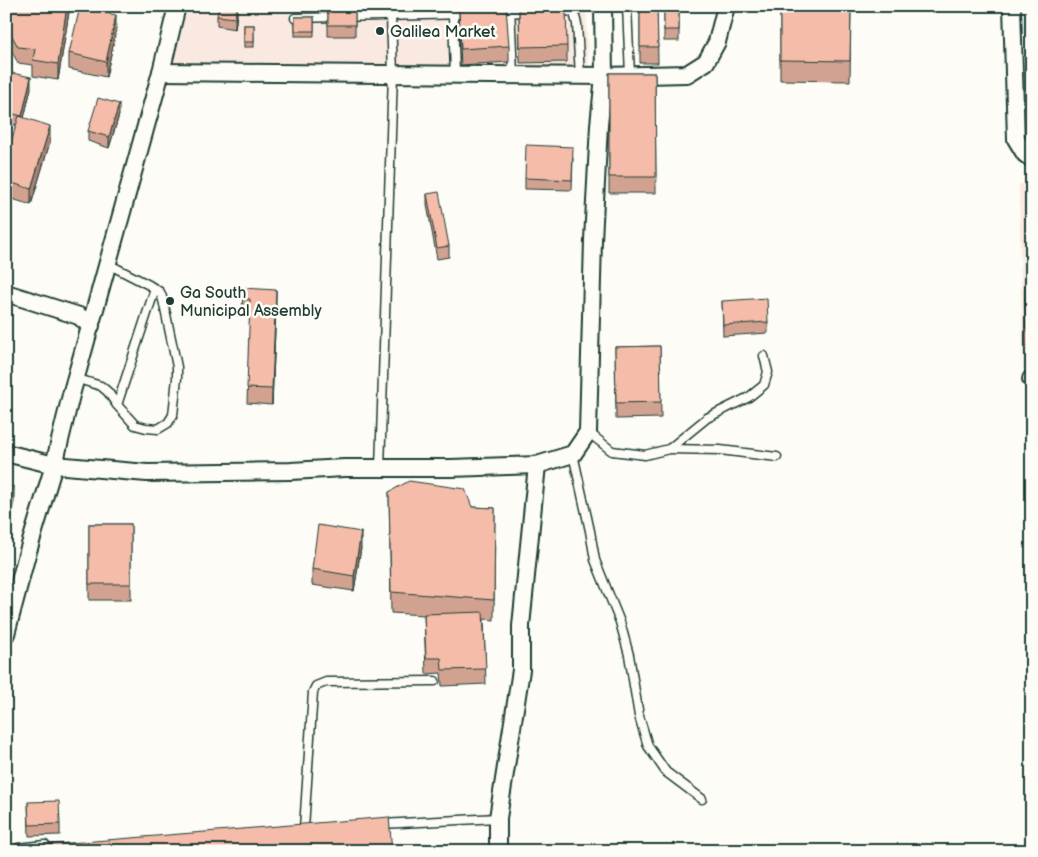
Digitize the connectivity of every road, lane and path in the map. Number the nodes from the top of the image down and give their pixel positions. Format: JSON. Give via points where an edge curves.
{"nodes":[{"id":1,"x":177,"y":6,"type":"edge"},
{"id":2,"x":603,"y":6,"type":"edge"},
{"id":3,"x":628,"y":6,"type":"edge"},
{"id":4,"x":726,"y":6,"type":"edge"},
{"id":5,"x":1012,"y":6,"type":"edge"},
{"id":6,"x":510,"y":9,"type":"edge"},
{"id":7,"x":539,"y":12,"type":"edge"},
{"id":8,"x":549,"y":12,"type":"edge"},
{"id":9,"x":491,"y":13,"type":"edge"},
{"id":10,"x":453,"y":14,"type":"junction"},
{"id":11,"x":472,"y":14,"type":"edge"},
{"id":12,"x":391,"y":16,"type":"junction"},
{"id":13,"x":295,"y":18,"type":"edge"},
{"id":14,"x":161,"y":72,"type":"junction"},
{"id":15,"x":393,"y":74,"type":"junction"},
{"id":16,"x":455,"y":75,"type":"junction"},
{"id":17,"x":513,"y":75,"type":"junction"},
{"id":18,"x":630,"y":75,"type":"junction"},
{"id":19,"x":580,"y":76,"type":"junction"},
{"id":20,"x":604,"y":76,"type":"junction"},
{"id":21,"x":1032,"y":159,"type":"edge"},
{"id":22,"x":108,"y":264,"type":"junction"},
{"id":23,"x":155,"y":289,"type":"junction"},
{"id":24,"x":6,"y":293,"type":"edge"},
{"id":25,"x":91,"y":326,"type":"junction"},
{"id":26,"x":764,"y":356,"type":"dead end"},
{"id":27,"x":75,"y":378,"type":"junction"},
{"id":28,"x":117,"y":405,"type":"junction"},
{"id":29,"x":588,"y":432,"type":"junction"},
{"id":30,"x":669,"y":449,"type":"junction"},
{"id":31,"x":6,"y":453,"type":"edge"},
{"id":32,"x":573,"y":454,"type":"junction"},
{"id":33,"x":778,"y":457,"type":"dead end"},
{"id":34,"x":54,"y":465,"type":"junction"},
{"id":35,"x":537,"y":465,"type":"junction"},
{"id":36,"x":380,"y":468,"type":"junction"},
{"id":37,"x":6,"y":634,"type":"edge"},
{"id":38,"x":435,"y":681,"type":"dead end"},
{"id":39,"x":702,"y":799,"type":"dead end"},
{"id":40,"x":498,"y":818,"type":"junction"},
{"id":41,"x":372,"y":824,"type":"edge"},
{"id":42,"x":314,"y":827,"type":"edge"},
{"id":43,"x":295,"y":828,"type":"edge"},
{"id":44,"x":304,"y":828,"type":"junction"},
{"id":45,"x":48,"y":845,"type":"edge"},
{"id":46,"x":16,"y":851,"type":"edge"},
{"id":47,"x":498,"y":851,"type":"edge"}],
"edges":[{"from":1,"to":14,"type":"street"},
{"from":2,"to":20,"type":"street"},
{"from":3,"to":18,"type":"lane"},
{"from":4,"to":18,"type":"street","via":[[717,42],[706,62],[687,74]]},
{"from":5,"to":21,"type":"street","via":[[1016,139]]},
{"from":6,"to":7,"type":"lane"},
{"from":6,"to":9,"type":"lane"},
{"from":6,"to":17,"type":"lane"},
{"from":8,"to":19,"type":"lane","via":[[568,11],[576,17]]},
{"from":10,"to":11,"type":"lane"},
{"from":10,"to":12,"type":"lane"},
{"from":10,"to":16,"type":"lane"},
{"from":12,"to":13,"type":"lane"},
{"from":12,"to":15,"type":"lane"},
{"from":14,"to":15,"type":"street"},
{"from":14,"to":22,"type":"street"},
{"from":15,"to":16,"type":"street"},
{"from":15,"to":36,"type":"lane"},
{"from":16,"to":17,"type":"street"},
{"from":17,"to":19,"type":"street"},
{"from":18,"to":20,"type":"street"},
{"from":19,"to":20,"type":"street"},
{"from":20,"to":29,"type":"street","via":[[593,240]]},
{"from":22,"to":23,"type":"lane"},
{"from":22,"to":25,"type":"street"},
{"from":23,"to":28,"type":"lane"},
{"from":23,"to":28,"type":"lane","via":[[163,300],[177,367],[173,415],[158,430],[146,428],[135,425]]},
{"from":24,"to":25,"type":"street","via":[[79,316]]},
{"from":25,"to":27,"type":"street"},
{"from":26,"to":30,"type":"lane","via":[[768,372],[764,384],[749,397],[706,418]]},
{"from":27,"to":28,"type":"lane","via":[[101,386]]},
{"from":27,"to":34,"type":"street"},
{"from":29,"to":30,"type":"lane","via":[[612,451],[646,454]]},
{"from":29,"to":32,"type":"street"},
{"from":30,"to":33,"type":"lane","via":[[720,450]]},
{"from":31,"to":34,"type":"street"},
{"from":32,"to":35,"type":"street"},
{"from":32,"to":39,"type":"lane","via":[[595,560],[620,622],[648,746],[666,772]]},
{"from":34,"to":36,"type":"street","via":[[147,473]]},
{"from":34,"to":37,"type":"street"},
{"from":35,"to":36,"type":"street"},
{"from":35,"to":40,"type":"street","via":[[521,626],[521,670]]},
{"from":38,"to":44,"type":"lane","via":[[326,682],[316,686]]},
{"from":40,"to":41,"type":"lane"},
{"from":40,"to":47,"type":"street"},
{"from":42,"to":44,"type":"lane"},
{"from":43,"to":44,"type":"lane"},
{"from":45,"to":46,"type":"lane","via":[[23,847]]}]}
